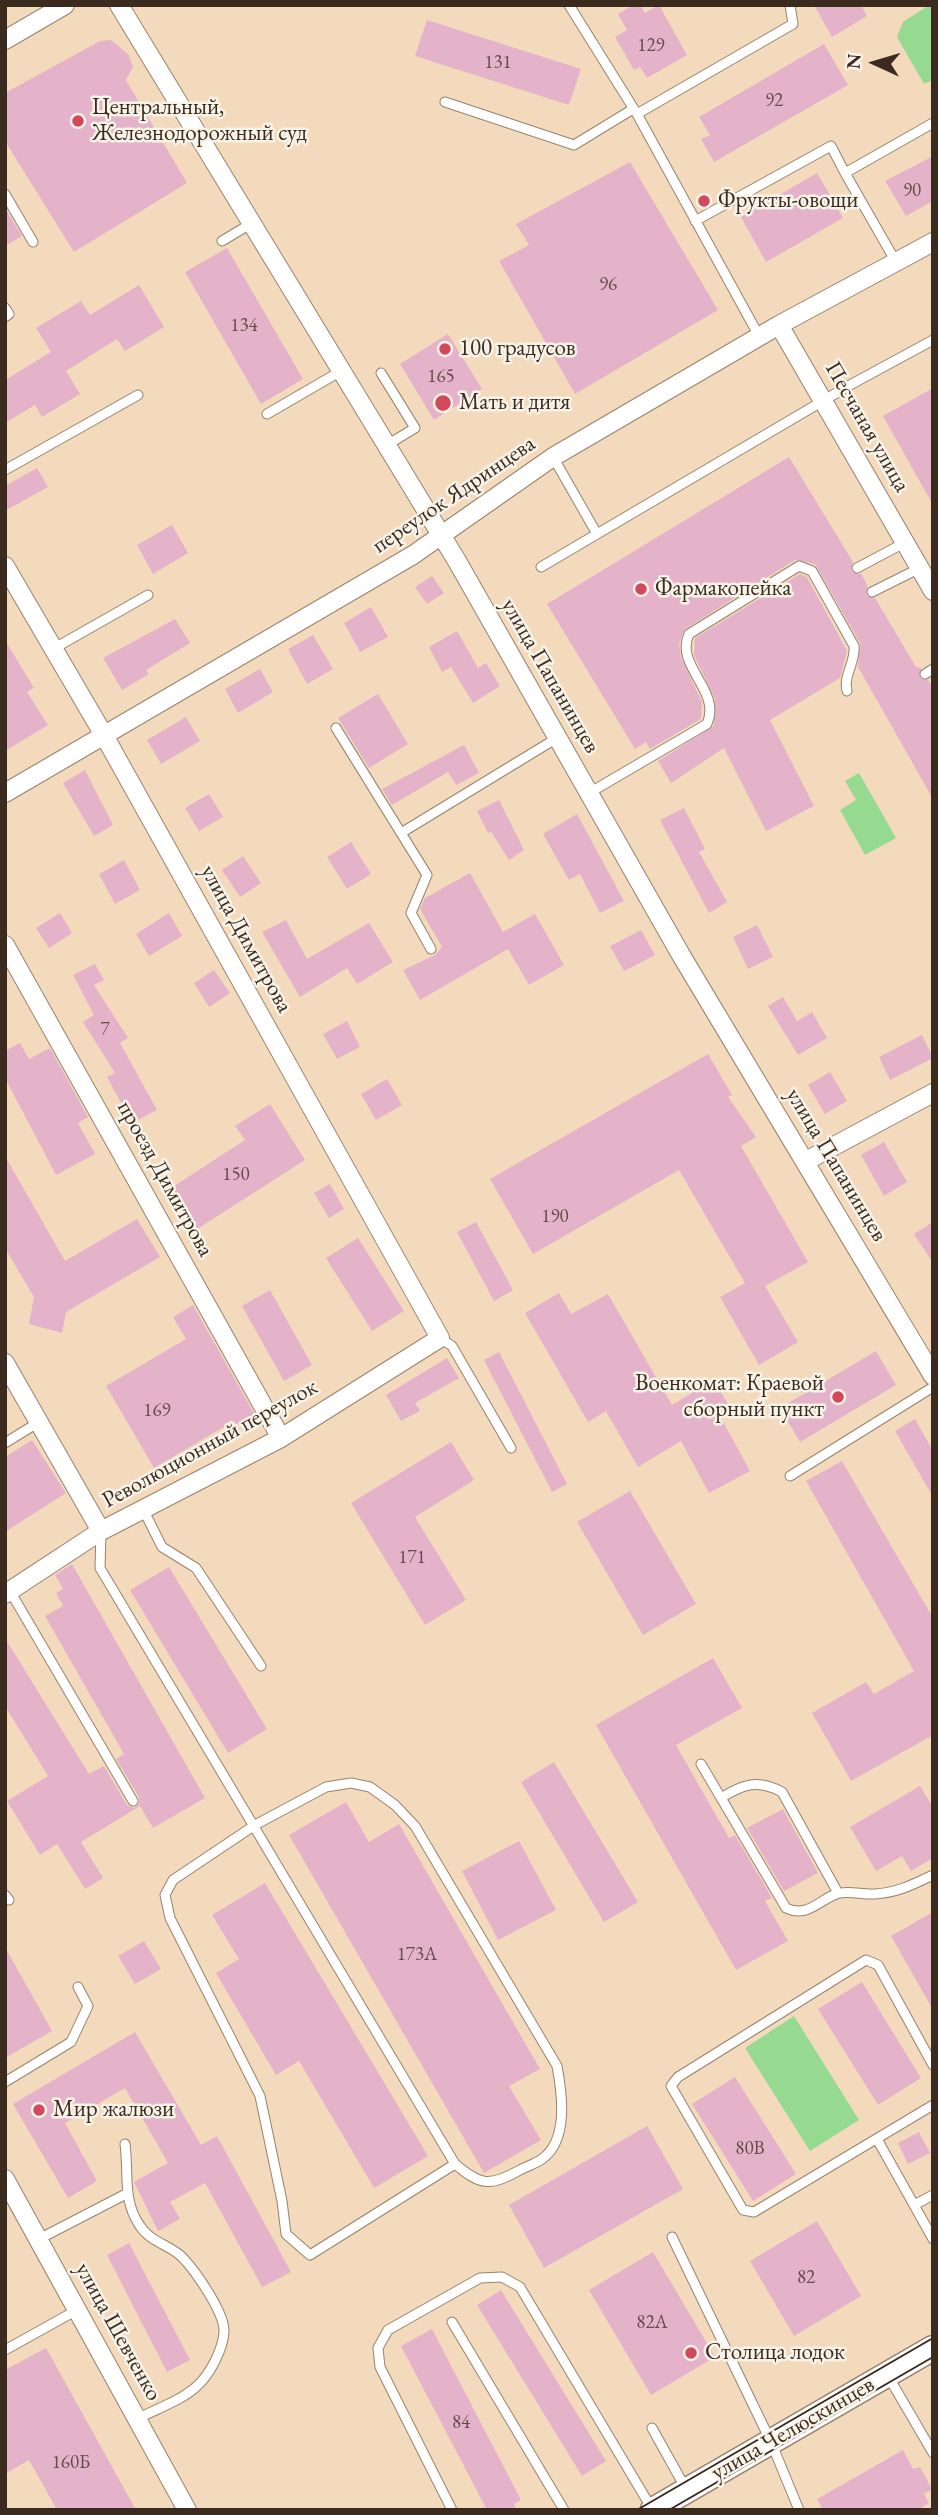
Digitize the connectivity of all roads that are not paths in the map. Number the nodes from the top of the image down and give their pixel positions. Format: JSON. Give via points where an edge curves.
{"nodes":[{"id":1,"x":119,"y":5,"type":"edge"},
{"id":2,"x":569,"y":5,"type":"edge"},
{"id":3,"x":790,"y":5,"type":"edge"},
{"id":4,"x":59,"y":7,"type":"edge"},
{"id":5,"x":5,"y":40,"type":"edge"},
{"id":6,"x":446,"y":102,"type":"dead end"},
{"id":7,"x":635,"y":111,"type":"junction"},
{"id":8,"x":933,"y":123,"type":"edge"},
{"id":9,"x":845,"y":173,"type":"junction"},
{"id":10,"x":5,"y":194,"type":"edge"},
{"id":11,"x":695,"y":221,"type":"junction"},
{"id":12,"x":252,"y":223,"type":"junction"},
{"id":13,"x":222,"y":241,"type":"dead end"},
{"id":14,"x":33,"y":242,"type":"dead end"},
{"id":15,"x":933,"y":242,"type":"edge"},
{"id":16,"x":896,"y":262,"type":"junction"},
{"id":17,"x":5,"y":308,"type":"edge"},
{"id":18,"x":5,"y":317,"type":"edge"},
{"id":19,"x":779,"y":325,"type":"junction"},
{"id":20,"x":760,"y":336,"type":"junction"},
{"id":21,"x":933,"y":340,"type":"edge"},
{"id":22,"x":341,"y":371,"type":"junction"},
{"id":23,"x":381,"y":373,"type":"dead end"},
{"id":24,"x":138,"y":394,"type":"dead end"},
{"id":25,"x":824,"y":400,"type":"junction"},
{"id":26,"x":267,"y":414,"type":"dead end"},
{"id":27,"x":387,"y":445,"type":"junction"},
{"id":28,"x":553,"y":457,"type":"junction"},
{"id":29,"x":5,"y":470,"type":"edge"},
{"id":30,"x":597,"y":534,"type":"junction"},
{"id":31,"x":440,"y":535,"type":"junction"},
{"id":32,"x":905,"y":542,"type":"junction"},
{"id":33,"x":5,"y":566,"type":"edge"},
{"id":34,"x":541,"y":567,"type":"dead end"},
{"id":35,"x":857,"y":568,"type":"dead end"},
{"id":36,"x":920,"y":568,"type":"junction"},
{"id":37,"x":933,"y":591,"type":"edge"},
{"id":38,"x":872,"y":592,"type":"dead end"},
{"id":39,"x":148,"y":595,"type":"dead end"},
{"id":40,"x":53,"y":649,"type":"junction"},
{"id":41,"x":847,"y":691,"type":"dead end"},
{"id":42,"x":336,"y":728,"type":"dead end"},
{"id":43,"x":105,"y":737,"type":"junction"},
{"id":44,"x":557,"y":738,"type":"junction"},
{"id":45,"x":5,"y":793,"type":"edge"},
{"id":46,"x":589,"y":793,"type":"junction"},
{"id":47,"x":401,"y":833,"type":"junction"},
{"id":48,"x":5,"y":945,"type":"edge"},
{"id":49,"x":431,"y":949,"type":"dead end"},
{"id":50,"x":933,"y":1093,"type":"edge"},
{"id":51,"x":806,"y":1161,"type":"junction"},
{"id":52,"x":440,"y":1338,"type":"junction"},
{"id":53,"x":5,"y":1363,"type":"edge"},
{"id":54,"x":933,"y":1376,"type":"edge"},
{"id":55,"x":933,"y":1387,"type":"edge"},
{"id":56,"x":39,"y":1422,"type":"junction"},
{"id":57,"x":281,"y":1438,"type":"junction"},
{"id":58,"x":5,"y":1443,"type":"edge"},
{"id":59,"x":511,"y":1448,"type":"dead end"},
{"id":60,"x":790,"y":1476,"type":"dead end"},
{"id":61,"x":144,"y":1511,"type":"junction"},
{"id":62,"x":101,"y":1531,"type":"junction"},
{"id":63,"x":8,"y":1592,"type":"edge"},
{"id":64,"x":261,"y":1666,"type":"dead end"},
{"id":65,"x":701,"y":1763,"type":"dead end"},
{"id":66,"x":721,"y":1798,"type":"junction"},
{"id":67,"x":133,"y":1801,"type":"dead end"},
{"id":68,"x":256,"y":1825,"type":"junction"},
{"id":69,"x":933,"y":1875,"type":"edge"},
{"id":70,"x":838,"y":1893,"type":"junction"},
{"id":71,"x":78,"y":1987,"type":"dead end"},
{"id":72,"x":933,"y":2065,"type":"edge"},
{"id":73,"x":5,"y":2082,"type":"edge"},
{"id":74,"x":933,"y":2105,"type":"edge"},
{"id":75,"x":877,"y":2139,"type":"junction"},
{"id":76,"x":125,"y":2144,"type":"dead end"},
{"id":77,"x":455,"y":2164,"type":"junction"},
{"id":78,"x":5,"y":2179,"type":"edge"},
{"id":79,"x":127,"y":2194,"type":"junction"},
{"id":80,"x":933,"y":2194,"type":"edge"},
{"id":81,"x":914,"y":2205,"type":"junction"},
{"id":82,"x":672,"y":2237,"type":"dead end"},
{"id":83,"x":39,"y":2239,"type":"junction"},
{"id":84,"x":933,"y":2239,"type":"edge"},
{"id":85,"x":78,"y":2310,"type":"junction"},
{"id":86,"x":452,"y":2322,"type":"dead end"},
{"id":87,"x":933,"y":2348,"type":"edge"},
{"id":88,"x":5,"y":2350,"type":"edge"},
{"id":89,"x":887,"y":2375,"type":"junction"},
{"id":90,"x":137,"y":2419,"type":"junction"},
{"id":91,"x":652,"y":2428,"type":"dead end"},
{"id":92,"x":771,"y":2442,"type":"junction"},
{"id":93,"x":933,"y":2453,"type":"edge"},
{"id":94,"x":687,"y":2490,"type":"junction"},
{"id":95,"x":187,"y":2510,"type":"edge"},
{"id":96,"x":452,"y":2510,"type":"edge"},
{"id":97,"x":564,"y":2510,"type":"edge"},
{"id":98,"x":653,"y":2510,"type":"edge"},
{"id":99,"x":799,"y":2510,"type":"edge"}],
"edges":[{"from":1,"to":12,"type":"street","name":"улица Папанинцев"},
{"from":2,"to":7,"type":"lane"},
{"from":3,"to":7,"type":"lane","via":[[793,24]]},
{"from":4,"to":5,"type":"street"},
{"from":6,"to":7,"type":"lane","via":[[574,145]]},
{"from":7,"to":11,"type":"lane"},
{"from":8,"to":9,"type":"lane"},
{"from":9,"to":11,"type":"lane","via":[[831,146]]},
{"from":9,"to":16,"type":"lane"},
{"from":10,"to":14,"type":"lane"},
{"from":11,"to":20,"type":"lane"},
{"from":12,"to":13,"type":"lane"},
{"from":12,"to":22,"type":"street","name":"улица Папанинцев"},
{"from":15,"to":16,"type":"street","name":"переулок Ядринцева"},
{"from":16,"to":19,"type":"street","name":"переулок Ядринцева"},
{"from":17,"to":18,"type":"lane","via":[[9,314]]},
{"from":19,"to":20,"type":"street","name":"переулок Ядринцева"},
{"from":19,"to":25,"type":"street","name":"Песчаная улица"},
{"from":20,"to":28,"type":"street","name":"переулок Ядринцева"},
{"from":21,"to":25,"type":"lane"},
{"from":22,"to":26,"type":"lane"},
{"from":22,"to":27,"type":"street","name":"улица Папанинцев"},
{"from":23,"to":27,"type":"lane","via":[[415,428]]},
{"from":24,"to":29,"type":"lane"},
{"from":25,"to":30,"type":"lane"},
{"from":25,"to":32,"type":"street","name":"Песчаная улица"},
{"from":27,"to":31,"type":"street","name":"улица Папанинцев"},
{"from":28,"to":30,"type":"lane"},
{"from":28,"to":31,"type":"street","name":"переулок Ядринцева"},
{"from":30,"to":34,"type":"lane"},
{"from":31,"to":43,"type":"street","name":"переулок Ядринцева"},
{"from":31,"to":44,"type":"street","name":"улица Папанинцев"},
{"from":32,"to":35,"type":"lane"},
{"from":32,"to":36,"type":"street","name":"Песчаная улица"},
{"from":33,"to":40,"type":"street","name":"улица Димитрова"},
{"from":36,"to":37,"type":"street","name":"Песчаная улица"},
{"from":36,"to":38,"type":"lane"},
{"from":39,"to":40,"type":"lane"},
{"from":40,"to":43,"type":"street","name":"улица Димитрова"},
{"from":41,"to":46,"type":"lane","via":[[854,646],[811,571],[799,566],[689,634],[687,654],[711,698],[707,724]]},
{"from":42,"to":47,"type":"lane"},
{"from":43,"to":45,"type":"street","name":"переулок Ядринцева"},
{"from":43,"to":52,"type":"street","name":"улица Димитрова"},
{"from":44,"to":46,"type":"street","name":"улица Папанинцев"},
{"from":44,"to":47,"type":"lane"},
{"from":46,"to":51,"type":"street","name":"улица Папанинцев"},
{"from":47,"to":49,"type":"lane","via":[[427,875],[411,913]]},
{"from":48,"to":57,"type":"street","name":"проезд Димитрова"},
{"from":50,"to":51,"type":"street"},
{"from":51,"to":54,"type":"street","name":"улица Папанинцев"},
{"from":52,"to":57,"type":"street","name":"Революционный переулок"},
{"from":52,"to":59,"type":"lane","via":[[452,1346]]},
{"from":53,"to":56,"type":"street"},
{"from":55,"to":60,"type":"lane"},
{"from":56,"to":58,"type":"lane"},
{"from":56,"to":62,"type":"street"},
{"from":57,"to":61,"type":"street","name":"Революционный переулок"},
{"from":61,"to":62,"type":"street","name":"Революционный переулок"},
{"from":61,"to":64,"type":"lane","via":[[162,1547],[197,1568]]},
{"from":62,"to":63,"type":"street","name":"Революционный переулок"},
{"from":62,"to":68,"type":"lane","via":[[100,1568]]},
{"from":63,"to":67,"type":"lane"},
{"from":65,"to":66,"type":"lane"},
{"from":66,"to":70,"type":"lane","via":[[742,1785],[756,1783],[782,1792]]},
{"from":66,"to":70,"type":"lane","via":[[786,1908],[807,1911]]},
{"from":68,"to":77,"type":"lane"},
{"from":68,"to":77,"type":"lane","via":[[326,1787],[351,1783],[370,1787],[415,1826],[511,1985],[557,2066],[564,2099],[556,2138],[544,2157],[495,2183],[483,2182]]},
{"from":68,"to":77,"type":"lane","via":[[173,1880],[165,1895],[170,1918],[260,2096],[286,2234],[310,2255]]},
{"from":69,"to":70,"type":"lane","via":[[888,1893]]},
{"from":71,"to":73,"type":"lane","via":[[88,2006],[71,2042]]},
{"from":72,"to":75,"type":"lane","via":[[878,1965],[866,1960],[678,2077],[671,2086],[748,2213]]},
{"from":74,"to":75,"type":"lane"},
{"from":75,"to":81,"type":"lane"},
{"from":76,"to":79,"type":"lane"},
{"from":78,"to":83,"type":"street","name":"улица Шевченко"},
{"from":79,"to":83,"type":"lane"},
{"from":79,"to":90,"type":"lane","via":[[141,2228],[158,2245],[181,2256],[216,2306],[224,2332],[209,2371],[197,2386]]},
{"from":80,"to":81,"type":"lane"},
{"from":81,"to":84,"type":"lane"},
{"from":82,"to":92,"type":"lane"},
{"from":83,"to":85,"type":"street","name":"улица Шевченко"},
{"from":85,"to":88,"type":"lane"},
{"from":85,"to":90,"type":"street","name":"улица Шевченко"},
{"from":86,"to":97,"type":"lane"},
{"from":87,"to":89,"type":"main road","name":"улица Челюскинцев"},
{"from":89,"to":92,"type":"main road","name":"улица Челюскинцев"},
{"from":89,"to":93,"type":"lane"},
{"from":90,"to":95,"type":"street","name":"улица Шевченко"},
{"from":91,"to":94,"type":"lane"},
{"from":92,"to":94,"type":"main road","name":"улица Челюскинцев"},
{"from":92,"to":99,"type":"lane"},
{"from":94,"to":98,"type":"main road","name":"улица Челюскинцев"},
{"from":96,"to":98,"type":"lane","via":[[380,2367],[377,2348],[388,2330],[480,2278],[502,2277],[520,2287]]}]}
